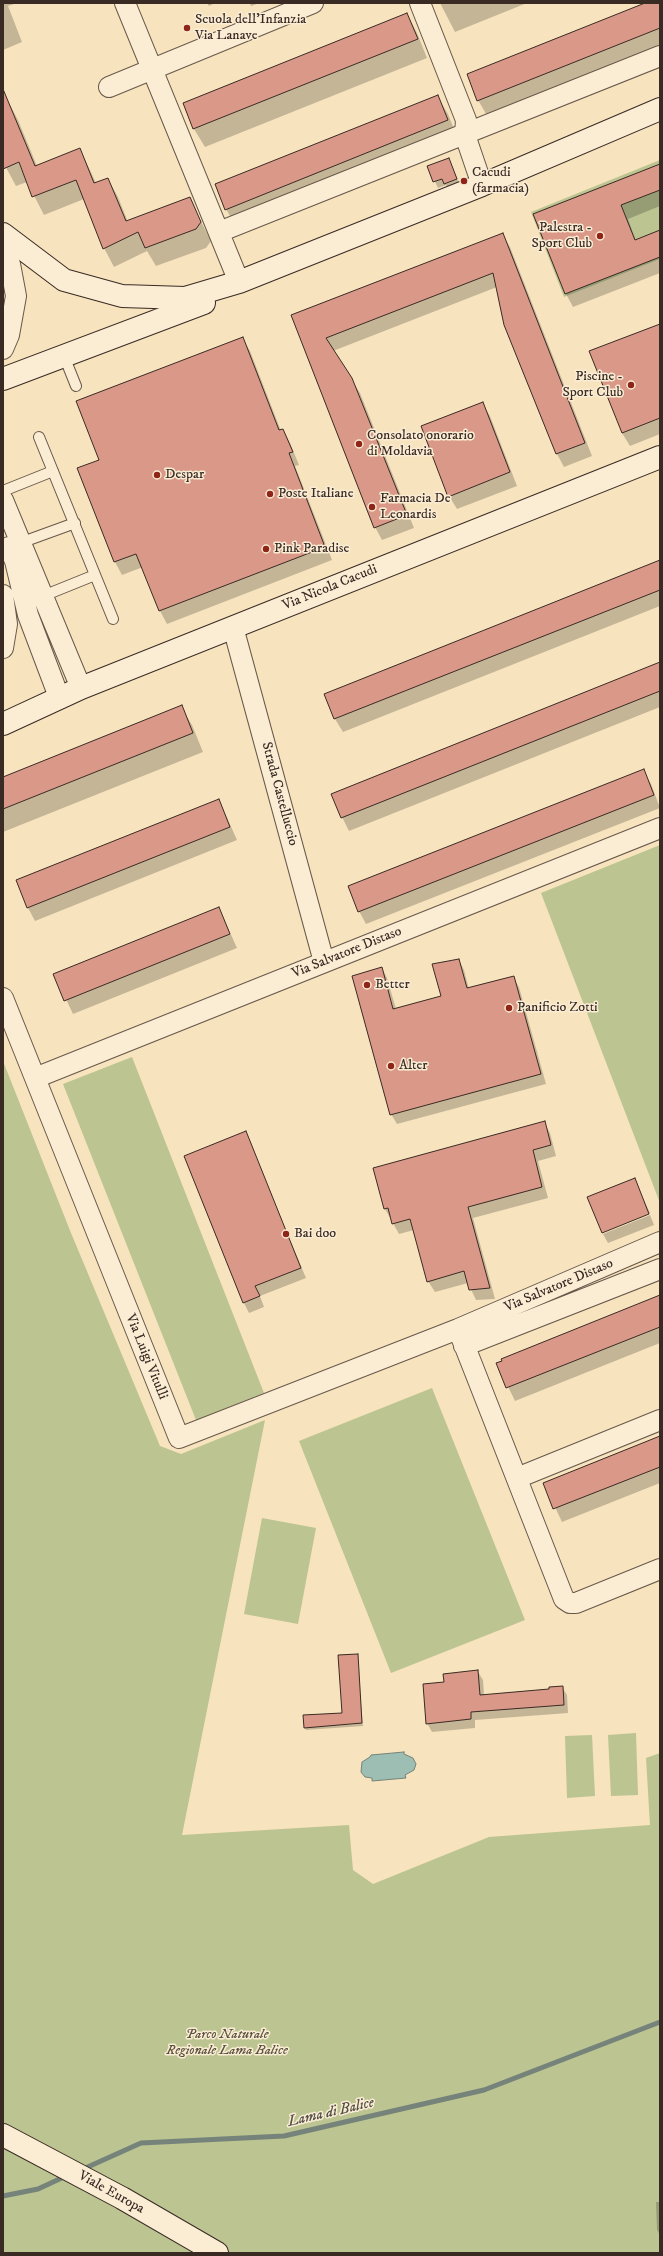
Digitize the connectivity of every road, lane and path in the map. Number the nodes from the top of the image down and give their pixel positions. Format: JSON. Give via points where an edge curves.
{"nodes":[{"id":1,"x":126,"y":3,"type":"edge"},
{"id":2,"x":314,"y":3,"type":"edge"},
{"id":3,"x":420,"y":3,"type":"edge"},
{"id":4,"x":660,"y":56,"type":"edge"},
{"id":5,"x":152,"y":69,"type":"junction"},
{"id":6,"x":109,"y":87,"type":"dead end"},
{"id":7,"x":660,"y":109,"type":"edge"},
{"id":8,"x":466,"y":135,"type":"junction"},
{"id":9,"x":482,"y":185,"type":"junction"},
{"id":10,"x":219,"y":232,"type":"junction"},
{"id":11,"x":3,"y":234,"type":"edge"},
{"id":12,"x":3,"y":249,"type":"edge"},
{"id":13,"x":239,"y":282,"type":"junction"},
{"id":14,"x":3,"y":349,"type":"edge"},
{"id":15,"x":64,"y":356,"type":"junction"},
{"id":16,"x":3,"y":379,"type":"edge"},
{"id":17,"x":76,"y":386,"type":"dead end"},
{"id":18,"x":40,"y":437,"type":"dead end"},
{"id":19,"x":660,"y":457,"type":"edge"},
{"id":20,"x":53,"y":471,"type":"junction"},
{"id":21,"x":3,"y":491,"type":"edge"},
{"id":22,"x":3,"y":500,"type":"edge"},
{"id":23,"x":75,"y":523,"type":"junction"},
{"id":24,"x":12,"y":539,"type":"edge"},
{"id":25,"x":96,"y":575,"type":"junction"},
{"id":26,"x":3,"y":595,"type":"edge"},
{"id":27,"x":43,"y":596,"type":"junction"},
{"id":28,"x":113,"y":619,"type":"dead end"},
{"id":29,"x":233,"y":627,"type":"junction"},
{"id":30,"x":3,"y":648,"type":"edge"},
{"id":31,"x":81,"y":688,"type":"junction"},
{"id":32,"x":59,"y":697,"type":"junction"},
{"id":33,"x":3,"y":724,"type":"edge"},
{"id":34,"x":660,"y":828,"type":"edge"},
{"id":35,"x":324,"y":962,"type":"junction"},
{"id":36,"x":3,"y":998,"type":"edge"},
{"id":37,"x":35,"y":1078,"type":"junction"},
{"id":38,"x":660,"y":1242,"type":"edge"},
{"id":39,"x":660,"y":1269,"type":"edge"},
{"id":40,"x":461,"y":1337,"type":"junction"},
{"id":41,"x":660,"y":1420,"type":"edge"},
{"id":42,"x":516,"y":1478,"type":"junction"},
{"id":43,"x":660,"y":1569,"type":"edge"},
{"id":44,"x":3,"y":2135,"type":"edge"},
{"id":45,"x":218,"y":2253,"type":"edge"}],
"edges":[{"from":1,"to":5,"type":"street"},
{"from":2,"to":5,"type":"street"},
{"from":3,"to":8,"type":"street","via":[[466,120]]},
{"from":4,"to":8,"type":"street"},
{"from":5,"to":6,"type":"street"},
{"from":5,"to":10,"type":"street"},
{"from":7,"to":9,"type":"street"},
{"from":8,"to":9,"type":"street"},
{"from":8,"to":10,"type":"street"},
{"from":9,"to":13,"type":"street"},
{"from":10,"to":13,"type":"street"},
{"from":11,"to":13,"type":"street","via":[[64,280],[122,296],[185,298]]},
{"from":12,"to":14,"type":"street","via":[[10,264],[16,296],[9,335]]},
{"from":13,"to":15,"type":"street","via":[[212,300]]},
{"from":15,"to":16,"type":"street"},
{"from":15,"to":17,"type":"lane"},
{"from":18,"to":20,"type":"lane"},
{"from":19,"to":29,"type":"street","name":"Via Nicola Cacudi"},
{"from":20,"to":21,"type":"lane"},
{"from":20,"to":23,"type":"lane"},
{"from":22,"to":24,"type":"street"},
{"from":23,"to":24,"type":"lane"},
{"from":23,"to":25,"type":"lane"},
{"from":24,"to":27,"type":"street"},
{"from":24,"to":32,"type":"street","via":[[28,615]]},
{"from":25,"to":27,"type":"lane"},
{"from":25,"to":28,"type":"lane"},
{"from":26,"to":30,"type":"street","via":[[7,624]]},
{"from":27,"to":31,"type":"street"},
{"from":29,"to":31,"type":"street","name":"Via Nicola Cacudi"},
{"from":29,"to":35,"type":"street","name":"Strada Castelluccio"},
{"from":31,"to":32,"type":"street","name":"Via Nicola Cacudi"},
{"from":32,"to":33,"type":"street","name":"Via Nicola Cacudi"},
{"from":34,"to":35,"type":"street","name":"Via Salvatore Distaso"},
{"from":35,"to":37,"type":"street","name":"Via Salvatore Distaso"},
{"from":36,"to":37,"type":"street","name":"Via Luigi Vitulli"},
{"from":37,"to":40,"type":"street","name":"Via Luigi Vitulli","via":[[178,1438]]},
{"from":38,"to":40,"type":"street","name":"Via Salvatore Distaso"},
{"from":39,"to":40,"type":"street"},
{"from":40,"to":42,"type":"street"},
{"from":41,"to":42,"type":"street"},
{"from":42,"to":43,"type":"street","via":[[564,1599],[570,1603],[576,1603]]},
{"from":44,"to":45,"type":"street","name":"Viale Europa","via":[[122,2198]]}]}
